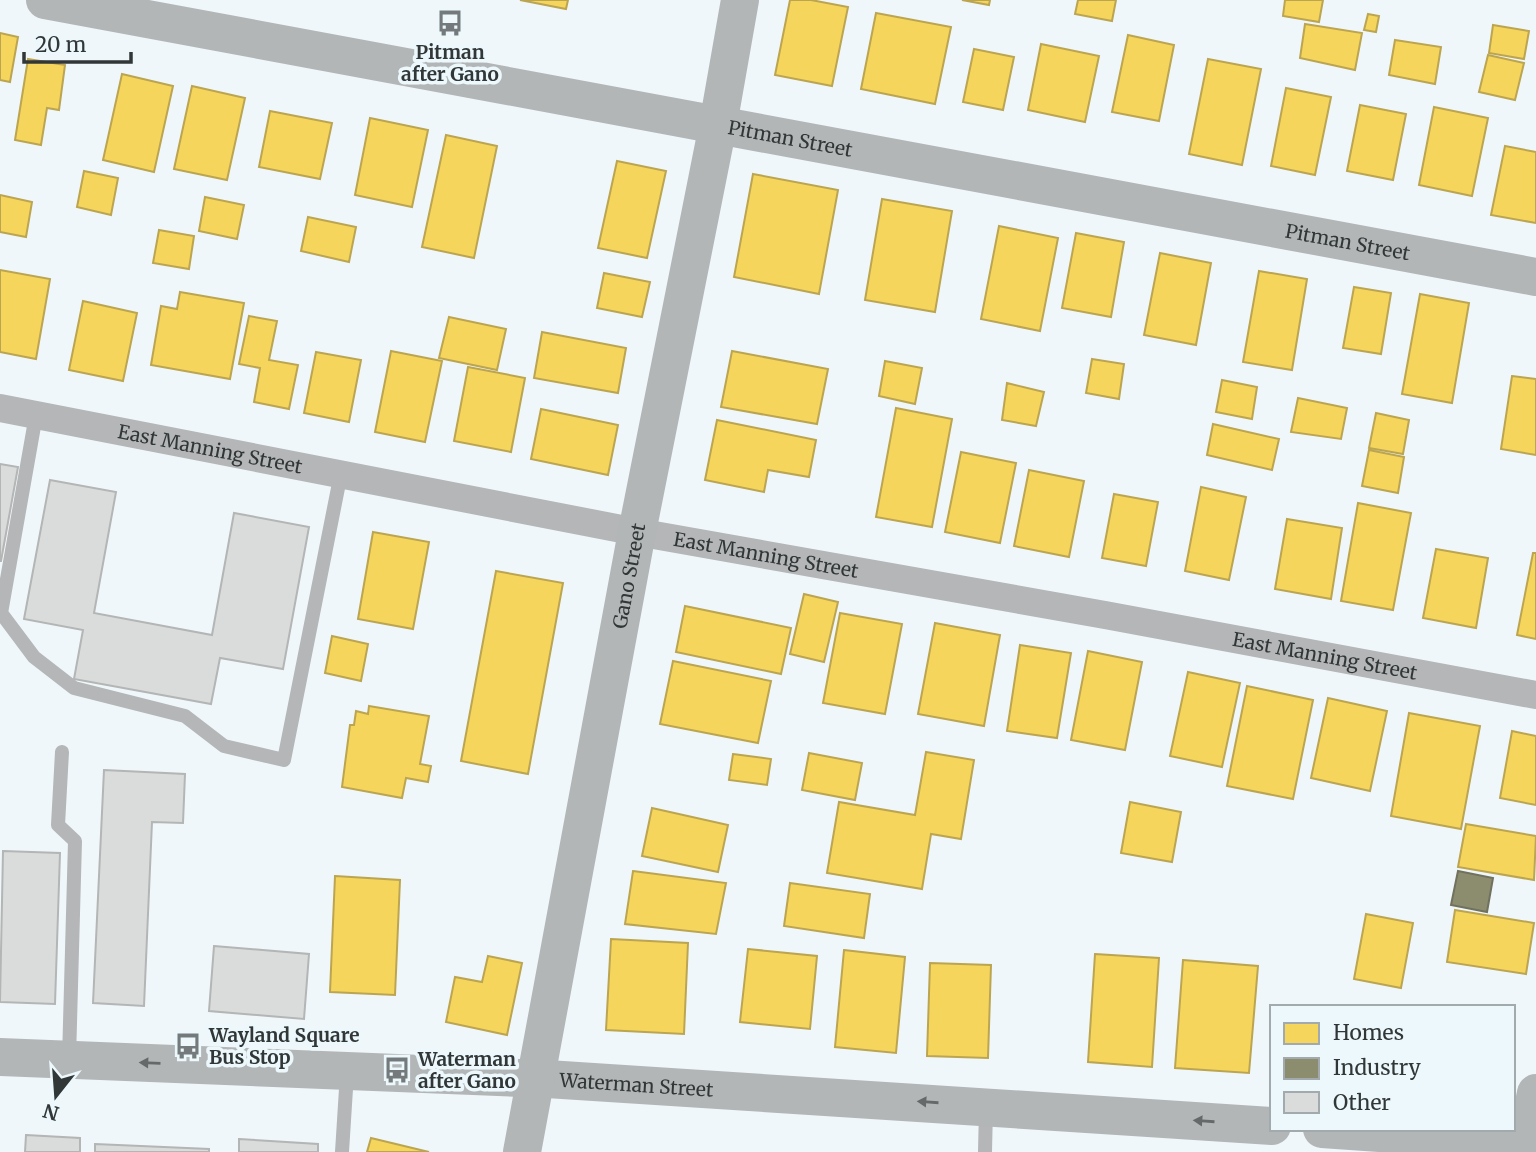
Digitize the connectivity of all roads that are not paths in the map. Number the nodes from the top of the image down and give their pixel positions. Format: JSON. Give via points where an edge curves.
{"nodes":[{"id":1,"x":45,"y":0,"type":"edge"},
{"id":2,"x":740,"y":0,"type":"edge"},
{"id":3,"x":718,"y":125,"type":"junction"},
{"id":4,"x":1536,"y":277,"type":"edge"},
{"id":5,"x":0,"y":408,"type":"edge"},
{"id":6,"x":36,"y":415,"type":"junction"},
{"id":7,"x":341,"y":473,"type":"junction"},
{"id":8,"x":637,"y":532,"type":"junction"},
{"id":9,"x":1536,"y":695,"type":"edge"},
{"id":10,"x":62,"y":752,"type":"dead end"},
{"id":11,"x":0,"y":1057,"type":"edge"},
{"id":12,"x":69,"y":1060,"type":"junction"},
{"id":13,"x":347,"y":1072,"type":"junction"},
{"id":14,"x":536,"y":1080,"type":"junction"},
{"id":15,"x":1536,"y":1093,"type":"edge"},
{"id":16,"x":986,"y":1106,"type":"junction"},
{"id":17,"x":1270,"y":1126,"type":"edge"},
{"id":18,"x":1346,"y":1131,"type":"edge"},
{"id":19,"x":1529,"y":1146,"type":"edge"},
{"id":20,"x":342,"y":1152,"type":"edge"},
{"id":21,"x":523,"y":1152,"type":"edge"},
{"id":22,"x":985,"y":1152,"type":"edge"}],
"edges":[{"from":1,"to":3,"type":"main road","name":"Pitman Street"},
{"from":2,"to":3,"type":"main road","name":"Gano Street"},
{"from":3,"to":4,"type":"main road","name":"Pitman Street"},
{"from":3,"to":8,"type":"main road","name":"Gano Street"},
{"from":5,"to":6,"type":"street","name":"East Manning Street"},
{"from":6,"to":7,"type":"street","name":"East Manning Street"},
{"from":6,"to":7,"type":"lane","via":[[1,613],[34,657],[74,688],[185,716],[224,746],[284,760]]},
{"from":7,"to":8,"type":"street","name":"East Manning Street"},
{"from":8,"to":9,"type":"street","name":"East Manning Street"},
{"from":8,"to":14,"type":"main road","name":"Gano Street"},
{"from":10,"to":12,"type":"lane","via":[[58,825],[75,841]]},
{"from":11,"to":12,"type":"main road","name":"Waterman Street"},
{"from":13,"to":12,"type":"main road","name":"Waterman Street","one_way":true},
{"from":13,"to":14,"type":"main road","name":"Waterman Street"},
{"from":13,"to":20,"type":"lane"},
{"from":16,"to":14,"type":"main road","name":"Waterman Street","one_way":true},
{"from":14,"to":21,"type":"main road","name":"Gano Street"},
{"from":15,"to":19,"type":"main road"},
{"from":17,"to":16,"type":"main road","name":"Waterman Street","one_way":true},
{"from":16,"to":22,"type":"lane"},
{"from":18,"to":19,"type":"main road"}]}
